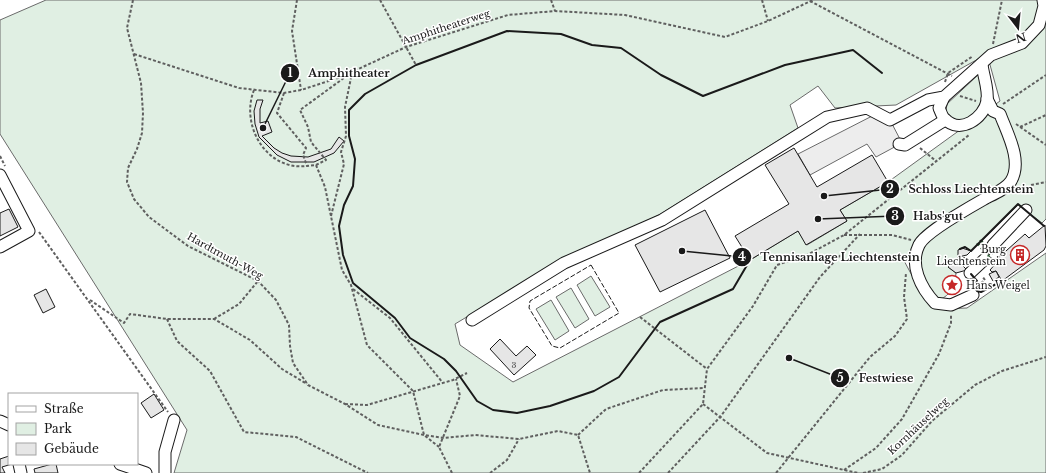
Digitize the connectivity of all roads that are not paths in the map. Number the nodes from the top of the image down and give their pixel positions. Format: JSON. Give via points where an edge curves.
{"nodes":[{"id":1,"x":1043,"y":0,"type":"edge"},
{"id":2,"x":982,"y":64,"type":"junction"},
{"id":3,"x":944,"y":97,"type":"junction"},
{"id":4,"x":991,"y":107,"type":"junction"},
{"id":5,"x":945,"y":120,"type":"junction"},
{"id":6,"x":899,"y":144,"type":"dead end"},
{"id":7,"x":0,"y":175,"type":"edge"},
{"id":8,"x":1026,"y":210,"type":"dead end"},
{"id":9,"x":0,"y":247,"type":"edge"},
{"id":10,"x":970,"y":273,"type":"dead end"},
{"id":11,"x":974,"y":292,"type":"road end"},
{"id":12,"x":472,"y":320,"type":"dead end"},
{"id":13,"x":174,"y":420,"type":"road end"},
{"id":14,"x":123,"y":465,"type":"edge"},
{"id":15,"x":146,"y":473,"type":"edge"},
{"id":16,"x":165,"y":473,"type":"edge"}],
"edges":[{"from":1,"to":2,"type":"street","via":[[1039,25],[1022,43],[991,55]]},
{"from":2,"to":3,"type":"street"},
{"from":2,"to":4,"type":"street"},
{"from":3,"to":5,"type":"street","via":[[939,108]]},
{"from":3,"to":12,"type":"street","via":[[928,100],[890,120],[867,108],[827,117],[662,220],[564,263]]},
{"from":4,"to":5,"type":"street","via":[[984,109],[970,124],[960,126]]},
{"from":4,"to":11,"type":"street","via":[[1013,148],[1014,168],[1010,181],[1001,190],[949,219],[919,244],[916,256],[917,276],[926,294],[935,303],[951,305]]},
{"from":5,"to":6,"type":"street","via":[[905,145]]},
{"from":7,"to":9,"type":"street","via":[[29,231]]},
{"from":8,"to":10,"type":"street","via":[[993,245],[989,256]]},
{"from":13,"to":16,"type":"street","via":[[165,452]]},
{"from":14,"to":15,"type":"street"}]}
